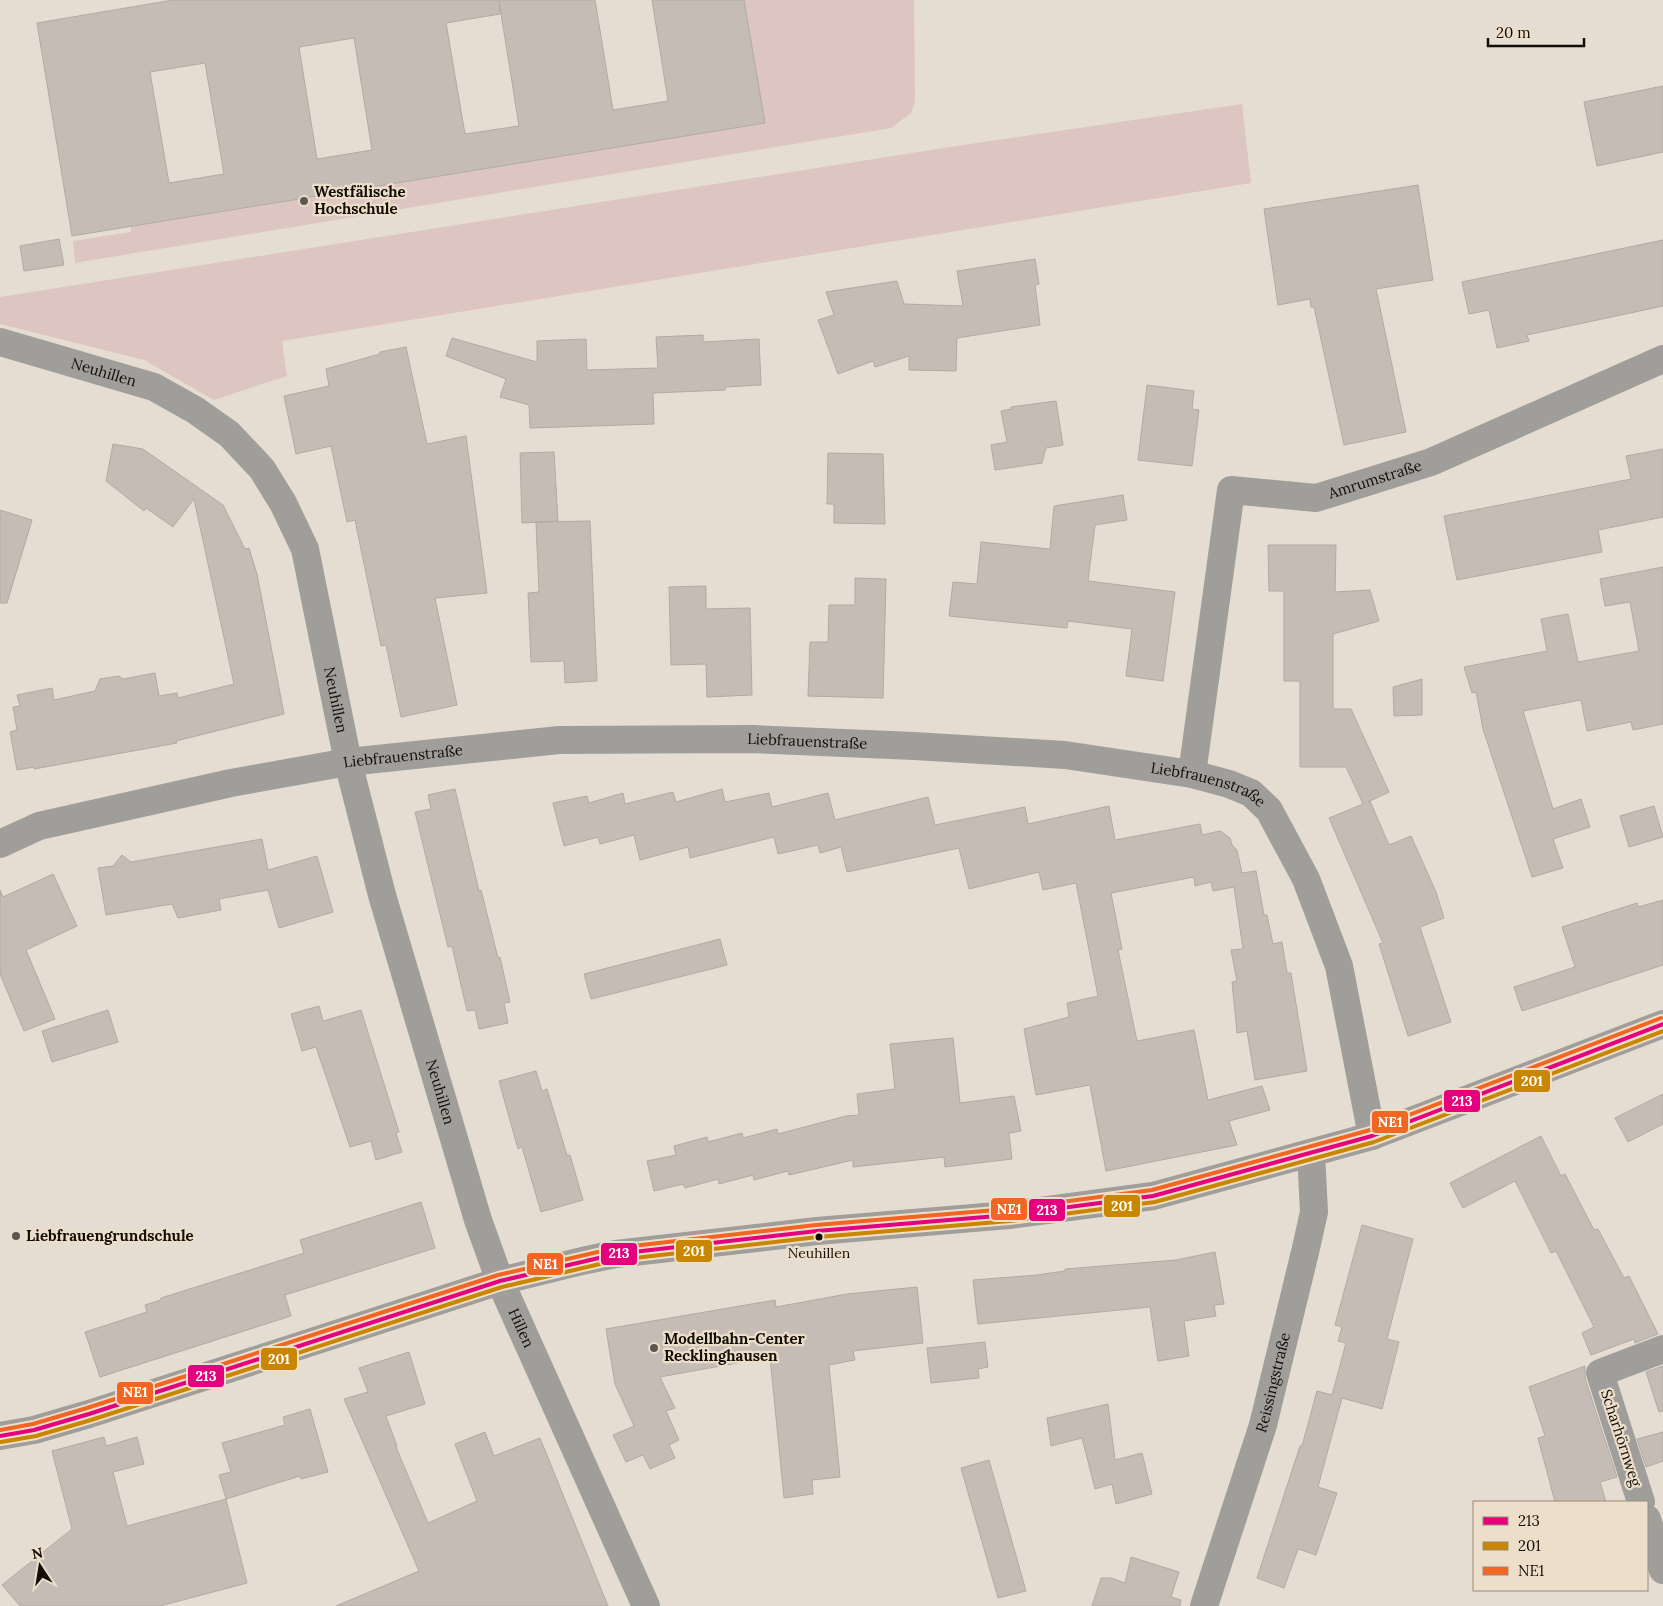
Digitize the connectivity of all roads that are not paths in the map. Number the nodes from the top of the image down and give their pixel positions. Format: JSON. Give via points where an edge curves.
{"nodes":[{"id":1,"x":0,"y":342,"type":"edge"},
{"id":2,"x":1663,"y":359,"type":"edge"},
{"id":3,"x":348,"y":762,"type":"junction"},
{"id":4,"x":1192,"y":774,"type":"junction"},
{"id":5,"x":0,"y":844,"type":"edge"},
{"id":6,"x":1663,"y":1024,"type":"edge"},
{"id":7,"x":1372,"y":1136,"type":"junction"},
{"id":8,"x":1311,"y":1154,"type":"junction"},
{"id":9,"x":500,"y":1281,"type":"junction"},
{"id":10,"x":1663,"y":1349,"type":"edge"},
{"id":11,"x":0,"y":1436,"type":"edge"},
{"id":12,"x":1641,"y":1501,"type":"edge"},
{"id":13,"x":1648,"y":1522,"type":"edge"},
{"id":14,"x":1663,"y":1570,"type":"edge"},
{"id":15,"x":646,"y":1606,"type":"edge"},
{"id":16,"x":1204,"y":1606,"type":"edge"}],
"edges":[{"from":1,"to":3,"type":"street","name":"Neuhillen","via":[[154,387],[229,434],[262,469],[305,549]]},
{"from":2,"to":4,"type":"street","name":"Amrumstraße","via":[[1430,462],[1316,498],[1231,490]]},
{"from":3,"to":4,"type":"street","name":"Liebfrauenstraße","via":[[560,740],[752,739],[1065,755]]},
{"from":3,"to":5,"type":"street","name":"Liebfrauenstraße","via":[[232,783],[39,826]]},
{"from":3,"to":9,"type":"street","name":"Neuhillen","via":[[382,895],[478,1220]]},
{"from":4,"to":7,"type":"street","name":"Liebfrauenstraße","via":[[1251,793],[1269,810],[1306,879],[1339,966]]},
{"from":6,"to":7,"type":"street"},
{"from":7,"to":8,"type":"street"},
{"from":8,"to":9,"type":"street","via":[[1153,1196],[1009,1215],[817,1230],[616,1254]]},
{"from":8,"to":16,"type":"street","name":"Reissingstraße","via":[[1314,1212],[1306,1248],[1263,1425]]},
{"from":9,"to":11,"type":"street","via":[[80,1416]]},
{"from":9,"to":15,"type":"street","name":"Hillen"},
{"from":10,"to":12,"type":"street","name":"Scharhörnweg","via":[[1600,1373]]},
{"from":13,"to":14,"type":"street"}]}
